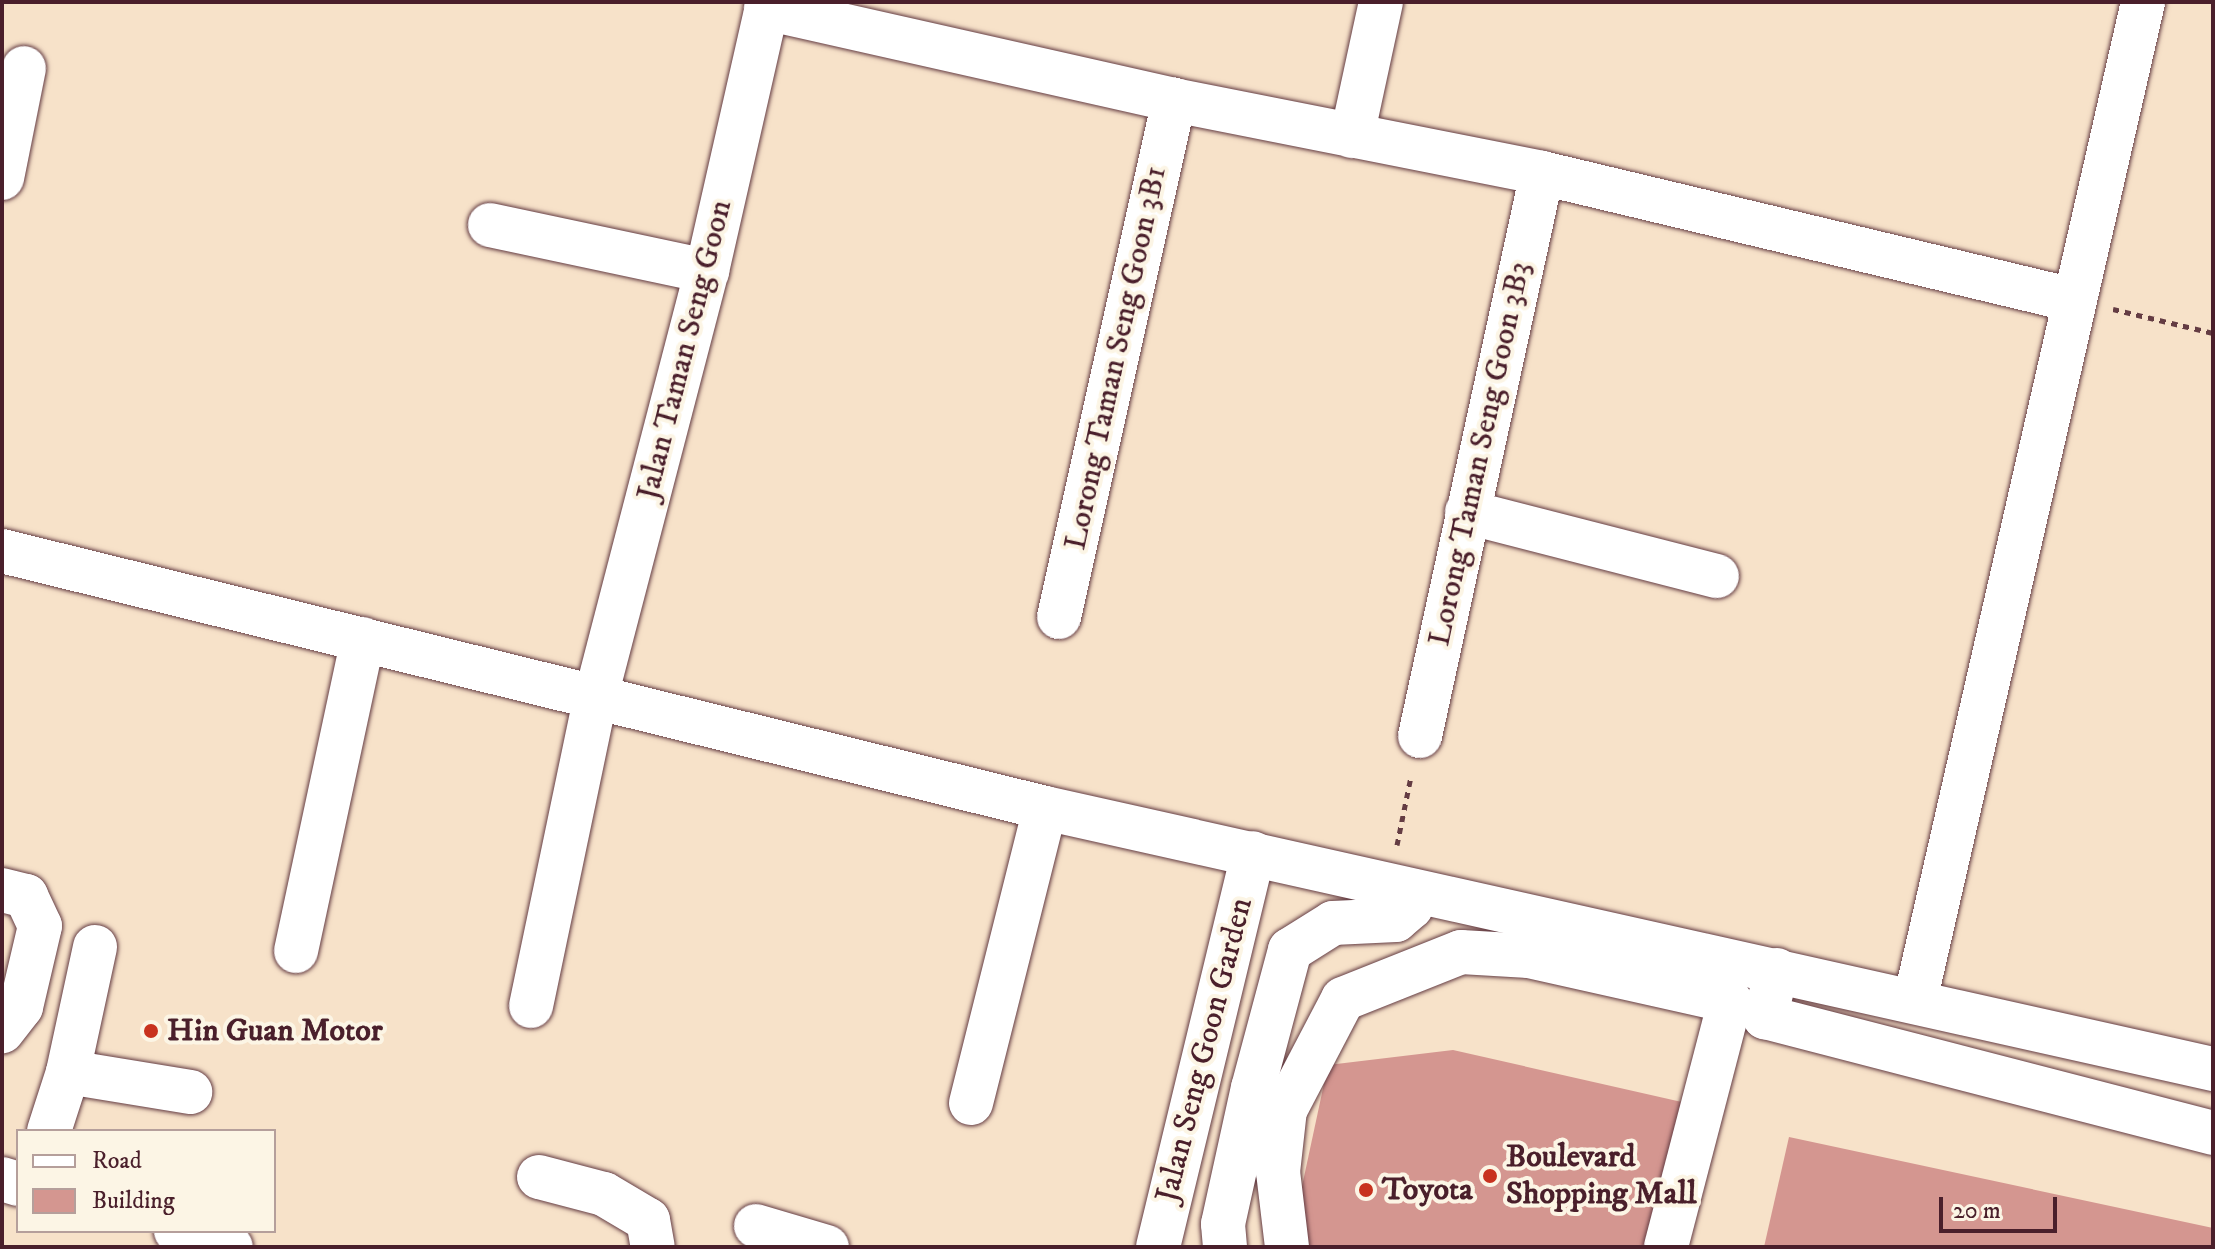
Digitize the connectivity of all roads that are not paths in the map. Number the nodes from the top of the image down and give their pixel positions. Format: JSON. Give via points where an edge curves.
{"nodes":[{"id":1,"x":1381,"y":2,"type":"edge"},
{"id":2,"x":2143,"y":2,"type":"edge"},
{"id":3,"x":767,"y":5,"type":"edge"},
{"id":4,"x":24,"y":68,"type":"dead end"},
{"id":5,"x":1174,"y":100,"type":"junction"},
{"id":6,"x":1352,"y":136,"type":"junction"},
{"id":7,"x":1542,"y":173,"type":"junction"},
{"id":8,"x":2,"y":178,"type":"edge"},
{"id":9,"x":490,"y":225,"type":"dead end"},
{"id":10,"x":707,"y":271,"type":"junction"},
{"id":11,"x":2073,"y":300,"type":"junction"},
{"id":12,"x":1467,"y":512,"type":"junction"},
{"id":13,"x":2,"y":551,"type":"edge"},
{"id":14,"x":1717,"y":576,"type":"dead end"},
{"id":15,"x":1059,"y":617,"type":"dead end"},
{"id":16,"x":363,"y":639,"type":"junction"},
{"id":17,"x":596,"y":696,"type":"junction"},
{"id":18,"x":1420,"y":736,"type":"road end"},
{"id":19,"x":1045,"y":808,"type":"junction"},
{"id":20,"x":1253,"y":853,"type":"junction"},
{"id":21,"x":2,"y":890,"type":"edge"},
{"id":22,"x":1401,"y":890,"type":"junction"},
{"id":23,"x":95,"y":947,"type":"dead end"},
{"id":24,"x":296,"y":951,"type":"dead end"},
{"id":25,"x":1777,"y":970,"type":"junction"},
{"id":26,"x":1915,"y":1001,"type":"junction"},
{"id":27,"x":531,"y":1006,"type":"dead end"},
{"id":28,"x":2,"y":1031,"type":"edge"},
{"id":29,"x":2213,"y":1069,"type":"edge"},
{"id":30,"x":68,"y":1072,"type":"junction"},
{"id":31,"x":190,"y":1092,"type":"dead end"},
{"id":32,"x":971,"y":1103,"type":"dead end"},
{"id":33,"x":50,"y":1129,"type":"edge"},
{"id":34,"x":2213,"y":1133,"type":"edge"},
{"id":35,"x":539,"y":1177,"type":"dead end"},
{"id":36,"x":756,"y":1226,"type":"dead end"},
{"id":37,"x":183,"y":1233,"type":"edge"},
{"id":38,"x":231,"y":1247,"type":"edge"},
{"id":39,"x":653,"y":1247,"type":"edge"},
{"id":40,"x":827,"y":1247,"type":"edge"},
{"id":41,"x":1158,"y":1247,"type":"edge"},
{"id":42,"x":1225,"y":1247,"type":"edge"},
{"id":43,"x":1287,"y":1247,"type":"edge"},
{"id":44,"x":1666,"y":1247,"type":"edge"}],
"edges":[{"from":1,"to":6,"type":"main road"},
{"from":2,"to":11,"type":"main road"},
{"from":3,"to":5,"type":"main road"},
{"from":3,"to":10,"type":"main road","name":"Jalan Taman Seng Goon"},
{"from":4,"to":8,"type":"main road"},
{"from":5,"to":6,"type":"main road"},
{"from":5,"to":15,"type":"main road","name":"Lorong Taman Seng Goon 3B1"},
{"from":6,"to":7,"type":"main road"},
{"from":7,"to":11,"type":"main road"},
{"from":7,"to":12,"type":"main road","name":"Lorong Taman Seng Goon 3B3"},
{"from":9,"to":10,"type":"main road"},
{"from":10,"to":17,"type":"main road","name":"Jalan Taman Seng Goon"},
{"from":11,"to":26,"type":"main road"},
{"from":12,"to":14,"type":"main road"},
{"from":12,"to":18,"type":"main road","name":"Lorong Taman Seng Goon 3B3"},
{"from":13,"to":16,"type":"main road"},
{"from":16,"to":17,"type":"main road"},
{"from":16,"to":24,"type":"main road"},
{"from":17,"to":19,"type":"main road"},
{"from":17,"to":27,"type":"main road","name":"Jalan Taman Seng Goon"},
{"from":19,"to":20,"type":"main road"},
{"from":19,"to":32,"type":"main road"},
{"from":20,"to":22,"type":"main road"},
{"from":20,"to":41,"type":"main road","name":"Jalan Seng Goon Garden"},
{"from":21,"to":28,"type":"main road","via":[[26,896],[40,926],[21,1007]]},
{"from":22,"to":25,"type":"main road"},
{"from":22,"to":42,"type":"main road","via":[[1411,907],[1396,920],[1333,923],[1290,950],[1223,1224]]},
{"from":23,"to":30,"type":"main road"},
{"from":25,"to":26,"type":"main road"},
{"from":25,"to":34,"type":"main road","via":[[1765,1017]]},
{"from":26,"to":29,"type":"main road"},
{"from":30,"to":31,"type":"main road"},
{"from":30,"to":33,"type":"main road"},
{"from":35,"to":39,"type":"main road","via":[[604,1194],[648,1220]]},
{"from":36,"to":40,"type":"main road"},
{"from":37,"to":38,"type":"main road"},
{"from":43,"to":44,"type":"main road","via":[[1278,1172],[1285,1110],[1343,999],[1461,952],[1529,956],[1730,1001]]}]}
